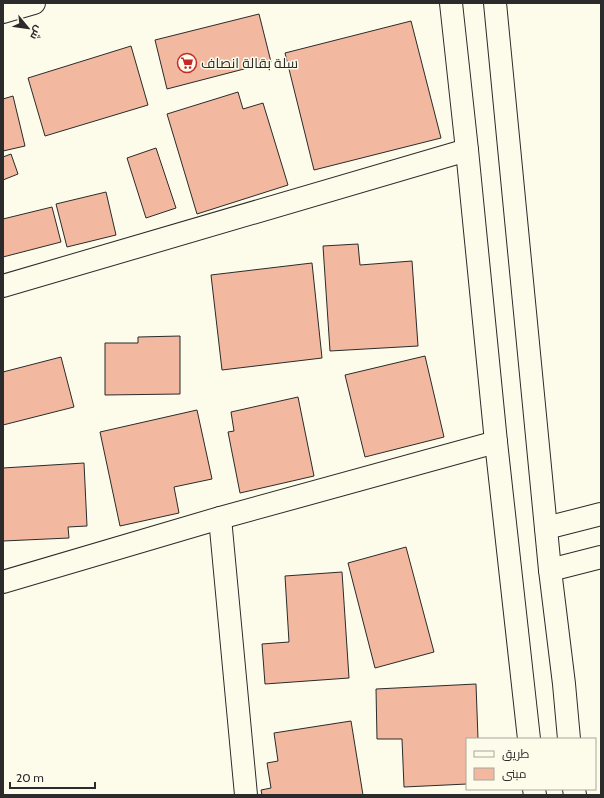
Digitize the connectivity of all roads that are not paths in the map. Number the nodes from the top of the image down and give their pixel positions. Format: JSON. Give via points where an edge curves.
{"nodes":[{"id":1,"x":34,"y":3,"type":"edge"},
{"id":2,"x":451,"y":3,"type":"edge"},
{"id":3,"x":495,"y":3,"type":"edge"},
{"id":4,"x":3,"y":12,"type":"edge"},
{"id":5,"x":467,"y":150,"type":"junction"},
{"id":6,"x":3,"y":286,"type":"edge"},
{"id":7,"x":496,"y":442,"type":"junction"},
{"id":8,"x":601,"y":514,"type":"edge"},
{"id":9,"x":220,"y":518,"type":"junction"},
{"id":10,"x":546,"y":528,"type":"junction"},
{"id":11,"x":601,"y":557,"type":"edge"},
{"id":12,"x":550,"y":570,"type":"junction"},
{"id":13,"x":3,"y":582,"type":"edge"},
{"id":14,"x":529,"y":738,"type":"edge"},
{"id":15,"x":569,"y":738,"type":"edge"},
{"id":16,"x":246,"y":795,"type":"edge"}],
"edges":[{"from":1,"to":4,"type":"street"},
{"from":2,"to":5,"type":"street"},
{"from":3,"to":10,"type":"street"},
{"from":5,"to":6,"type":"street"},
{"from":5,"to":7,"type":"street"},
{"from":7,"to":9,"type":"street"},
{"from":7,"to":14,"type":"street"},
{"from":8,"to":10,"type":"street"},
{"from":9,"to":13,"type":"street"},
{"from":9,"to":16,"type":"street"},
{"from":10,"to":12,"type":"street"},
{"from":11,"to":12,"type":"street"},
{"from":12,"to":15,"type":"street"}]}
